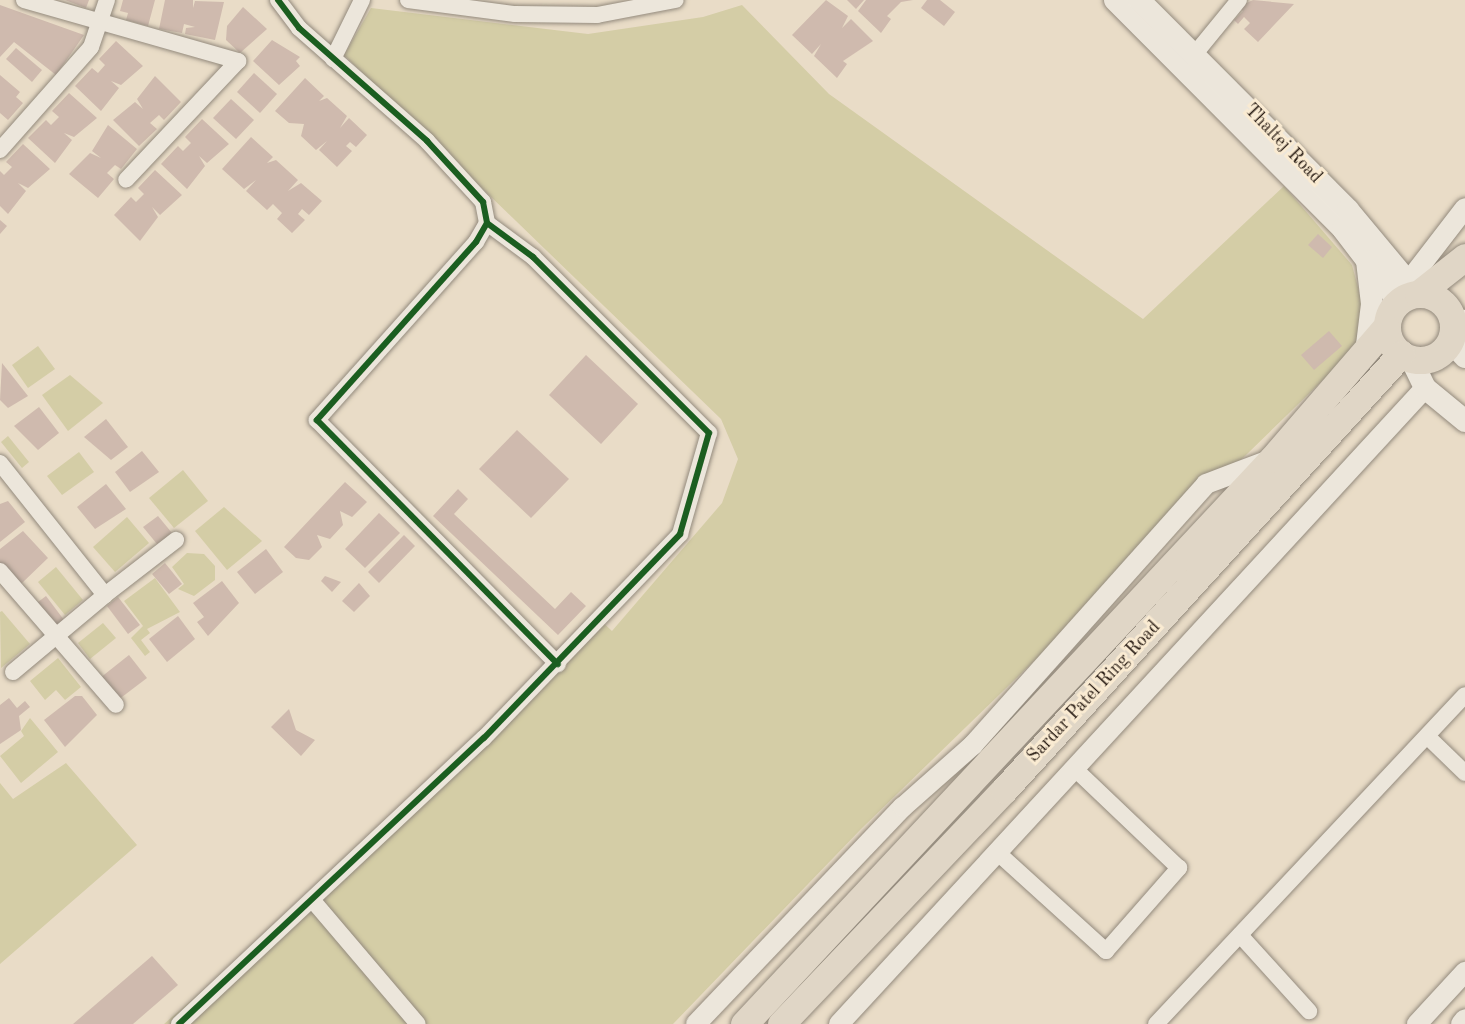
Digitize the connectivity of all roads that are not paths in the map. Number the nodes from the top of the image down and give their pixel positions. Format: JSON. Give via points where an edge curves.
{"nodes":[{"id":1,"x":24,"y":0,"type":"edge"},
{"id":2,"x":107,"y":0,"type":"edge"},
{"id":3,"x":278,"y":0,"type":"edge"},
{"id":4,"x":362,"y":0,"type":"edge"},
{"id":5,"x":408,"y":0,"type":"edge"},
{"id":6,"x":676,"y":0,"type":"edge"},
{"id":7,"x":1239,"y":0,"type":"edge"},
{"id":8,"x":1124,"y":1,"type":"edge"},
{"id":9,"x":102,"y":23,"type":"junction"},
{"id":10,"x":1194,"y":54,"type":"junction"},
{"id":11,"x":333,"y":59,"type":"junction"},
{"id":12,"x":0,"y":150,"type":"edge"},
{"id":13,"x":126,"y":180,"type":"dead end"},
{"id":14,"x":1465,"y":208,"type":"edge"},
{"id":15,"x":487,"y":223,"type":"junction"},
{"id":16,"x":1465,"y":257,"type":"edge"},
{"id":17,"x":1367,"y":261,"type":"junction"},
{"id":18,"x":1408,"y":292,"type":"junction"},
{"id":19,"x":1458,"y":326,"type":"edge"},
{"id":20,"x":1386,"y":327,"type":"junction"},
{"id":21,"x":1365,"y":354,"type":"junction"},
{"id":22,"x":1406,"y":357,"type":"junction"},
{"id":23,"x":1425,"y":388,"type":"junction"},
{"id":24,"x":1465,"y":421,"type":"edge"},
{"id":25,"x":1272,"y":459,"type":"junction"},
{"id":26,"x":0,"y":463,"type":"edge"},
{"id":27,"x":176,"y":540,"type":"dead end"},
{"id":28,"x":0,"y":571,"type":"edge"},
{"id":29,"x":105,"y":595,"type":"junction"},
{"id":30,"x":56,"y":636,"type":"junction"},
{"id":31,"x":558,"y":664,"type":"junction"},
{"id":32,"x":13,"y":672,"type":"dead end"},
{"id":33,"x":1465,"y":695,"type":"edge"},
{"id":34,"x":116,"y":705,"type":"dead end"},
{"id":35,"x":1428,"y":736,"type":"junction"},
{"id":36,"x":1074,"y":768,"type":"junction"},
{"id":37,"x":1465,"y":773,"type":"edge"},
{"id":38,"x":998,"y":853,"type":"junction"},
{"id":39,"x":314,"y":902,"type":"junction"},
{"id":40,"x":1240,"y":935,"type":"junction"},
{"id":41,"x":1465,"y":972,"type":"edge"},
{"id":42,"x":1309,"y":1011,"type":"dead end"},
{"id":43,"x":1465,"y":1020,"type":"edge"},
{"id":44,"x":179,"y":1024,"type":"edge"},
{"id":45,"x":418,"y":1024,"type":"edge"},
{"id":46,"x":696,"y":1024,"type":"edge"},
{"id":47,"x":744,"y":1024,"type":"edge"},
{"id":48,"x":781,"y":1024,"type":"edge"},
{"id":49,"x":839,"y":1024,"type":"edge"},
{"id":50,"x":1156,"y":1024,"type":"edge"},
{"id":51,"x":1417,"y":1024,"type":"edge"},
{"id":52,"x":1461,"y":1024,"type":"edge"}],
"edges":[{"from":1,"to":9,"type":"street"},
{"from":2,"to":9,"type":"street"},
{"from":3,"to":11,"type":"street","via":[[299,28]]},
{"from":4,"to":11,"type":"street"},
{"from":5,"to":6,"type":"street","via":[[515,14],[597,15]]},
{"from":7,"to":10,"type":"street"},
{"from":8,"to":10,"type":"main road","name":"Thaltej Road"},
{"from":8,"to":17,"type":"main road","via":[[1343,228]]},
{"from":9,"to":12,"type":"street","via":[[91,47]]},
{"from":9,"to":13,"type":"street","via":[[238,61]]},
{"from":10,"to":18,"type":"main road","name":"Thaltej Road","via":[[1348,210]]},
{"from":11,"to":15,"type":"street","via":[[427,141],[483,202]]},
{"from":14,"to":18,"type":"street"},
{"from":15,"to":31,"type":"street","via":[[532,257],[709,433],[704,464],[673,546]]},
{"from":15,"to":31,"type":"street","via":[[476,242],[317,420]]},
{"from":16,"to":18,"type":"highway"},
{"from":17,"to":18,"type":"main road"},
{"from":17,"to":21,"type":"main road","via":[[1372,304]]},
{"from":18,"to":19,"type":"highway","via":[[1439,299]]},
{"from":18,"to":20,"type":"highway"},
{"from":19,"to":22,"type":"highway","via":[[1431,359]]},
{"from":20,"to":21,"type":"highway","name":"Sardar Patel Ring Road"},
{"from":20,"to":22,"type":"highway"},
{"from":21,"to":25,"type":"highway","name":"Sardar Patel Ring Road"},
{"from":22,"to":23,"type":"main road"},
{"from":22,"to":48,"type":"highway","name":"Sardar Patel Ring Road","via":[[1012,782]]},
{"from":23,"to":24,"type":"main road"},
{"from":23,"to":36,"type":"street","name":"Sardar Patel Ring Road"},
{"from":25,"to":46,"type":"street","name":"Sardar Patel Ring Road","via":[[1206,484],[973,745],[903,807]]},
{"from":25,"to":47,"type":"highway","name":"Sardar Patel Ring Road"},
{"from":26,"to":29,"type":"street"},
{"from":27,"to":29,"type":"street"},
{"from":28,"to":30,"type":"street"},
{"from":29,"to":30,"type":"street"},
{"from":30,"to":32,"type":"street"},
{"from":30,"to":34,"type":"street"},
{"from":31,"to":39,"type":"street"},
{"from":33,"to":35,"type":"street"},
{"from":35,"to":37,"type":"street"},
{"from":35,"to":40,"type":"street"},
{"from":36,"to":38,"type":"street","name":"Sardar Patel Ring Road"},
{"from":36,"to":38,"type":"street","via":[[1179,868],[1106,951]]},
{"from":38,"to":49,"type":"street","name":"Sardar Patel Ring Road"},
{"from":39,"to":44,"type":"street"},
{"from":39,"to":45,"type":"street"},
{"from":40,"to":42,"type":"street"},
{"from":40,"to":50,"type":"street"},
{"from":41,"to":51,"type":"street"},
{"from":43,"to":52,"type":"street"}]}
